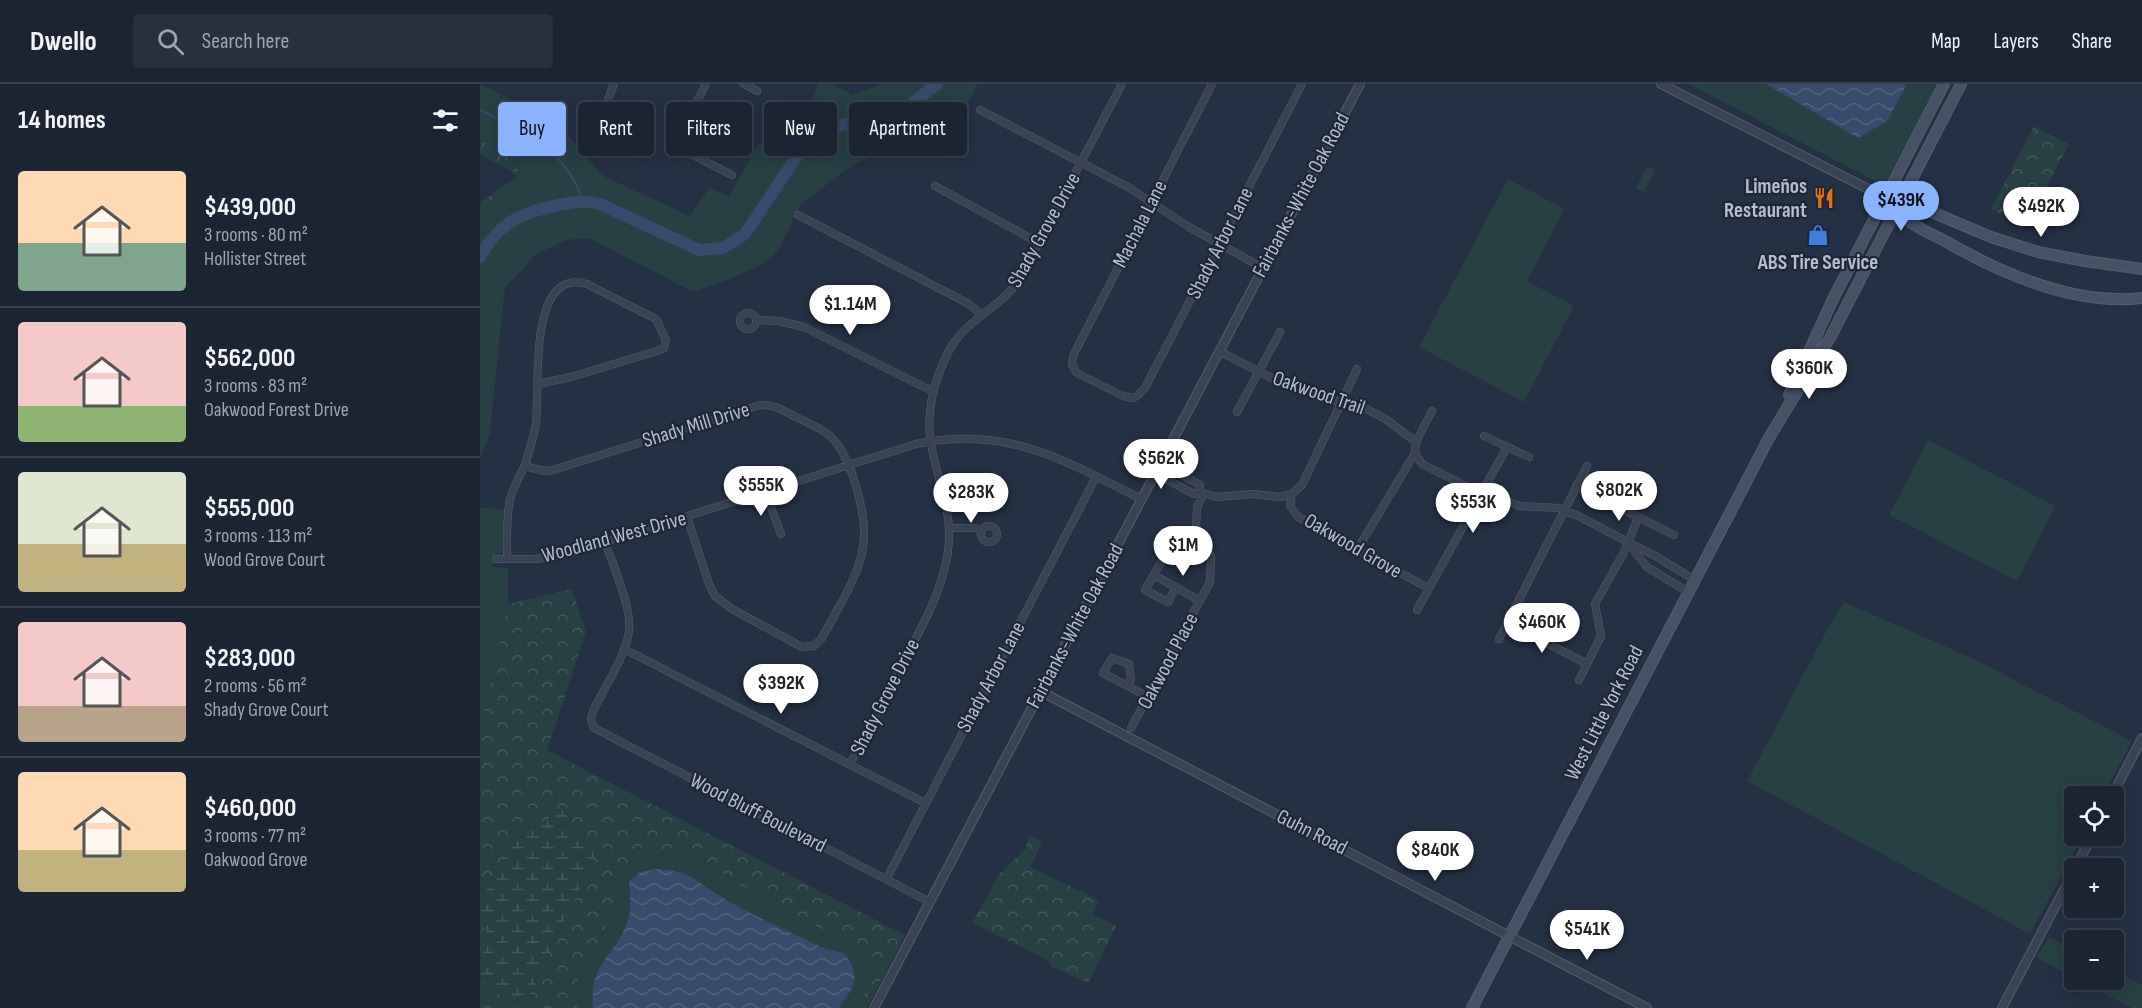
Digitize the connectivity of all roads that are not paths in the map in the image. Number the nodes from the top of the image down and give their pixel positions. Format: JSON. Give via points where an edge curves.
{"nodes":[{"id":1,"x":614,"y":84,"type":"edge"},
{"id":2,"x":706,"y":84,"type":"edge"},
{"id":3,"x":744,"y":84,"type":"edge"},
{"id":4,"x":1122,"y":84,"type":"edge"},
{"id":5,"x":1212,"y":84,"type":"edge"},
{"id":6,"x":1302,"y":84,"type":"edge"},
{"id":7,"x":1360,"y":84,"type":"edge"},
{"id":8,"x":1661,"y":84,"type":"edge"},
{"id":9,"x":1944,"y":84,"type":"edge"},
{"id":10,"x":1961,"y":84,"type":"edge"},
{"id":11,"x":757,"y":91,"type":"dead end"},
{"id":12,"x":607,"y":102,"type":"edge"},
{"id":13,"x":980,"y":110,"type":"dead end"},
{"id":14,"x":1081,"y":162,"type":"junction"},
{"id":15,"x":732,"y":175,"type":"dead end"},
{"id":16,"x":935,"y":186,"type":"dead end"},
{"id":17,"x":1886,"y":198,"type":"junction"},
{"id":18,"x":1151,"y":202,"type":"junction"},
{"id":19,"x":1899,"y":205,"type":"junction"},
{"id":20,"x":798,"y":215,"type":"dead end"},
{"id":21,"x":1039,"y":243,"type":"junction"},
{"id":22,"x":1219,"y":245,"type":"junction"},
{"id":23,"x":1263,"y":268,"type":"junction"},
{"id":24,"x":2142,"y":269,"type":"edge"},
{"id":25,"x":2142,"y":298,"type":"edge"},
{"id":26,"x":982,"y":315,"type":"junction"},
{"id":27,"x":757,"y":320,"type":"dead end"},
{"id":28,"x":1280,"y":332,"type":"dead end"},
{"id":29,"x":1219,"y":351,"type":"junction"},
{"id":30,"x":1072,"y":365,"type":"joint"},
{"id":31,"x":1357,"y":369,"type":"dead end"},
{"id":32,"x":1259,"y":372,"type":"junction"},
{"id":33,"x":537,"y":384,"type":"junction"},
{"id":34,"x":934,"y":392,"type":"junction"},
{"id":35,"x":1342,"y":403,"type":"junction"},
{"id":36,"x":1432,"y":411,"type":"dead end"},
{"id":37,"x":1237,"y":412,"type":"dead end"},
{"id":38,"x":1484,"y":436,"type":"dead end"},
{"id":39,"x":1770,"y":436,"type":"junction"},
{"id":40,"x":930,"y":441,"type":"junction"},
{"id":41,"x":1416,"y":442,"type":"junction"},
{"id":42,"x":1507,"y":447,"type":"junction"},
{"id":43,"x":1415,"y":453,"type":"junction"},
{"id":44,"x":1530,"y":457,"type":"dead end"},
{"id":45,"x":848,"y":465,"type":"junction"},
{"id":46,"x":1587,"y":465,"type":"dead end"},
{"id":47,"x":524,"y":466,"type":"junction"},
{"id":48,"x":1161,"y":469,"type":"junction"},
{"id":49,"x":1096,"y":477,"type":"junction"},
{"id":50,"x":1576,"y":486,"type":"junction"},
{"id":51,"x":765,"y":492,"type":"junction"},
{"id":52,"x":1202,"y":492,"type":"junction"},
{"id":53,"x":1482,"y":493,"type":"junction"},
{"id":54,"x":1292,"y":494,"type":"junction"},
{"id":55,"x":1141,"y":499,"type":"junction"},
{"id":56,"x":1564,"y":510,"type":"junction"},
{"id":57,"x":687,"y":517,"type":"junction"},
{"id":58,"x":1638,"y":518,"type":"junction"},
{"id":59,"x":949,"y":528,"type":"junction"},
{"id":60,"x":982,"y":530,"type":"dead end"},
{"id":61,"x":781,"y":534,"type":"dead end"},
{"id":62,"x":1674,"y":535,"type":"dead end"},
{"id":63,"x":1627,"y":541,"type":"junction"},
{"id":64,"x":605,"y":542,"type":"junction"},
{"id":65,"x":1357,"y":550,"type":"junction"},
{"id":66,"x":496,"y":559,"type":"dead end"},
{"id":67,"x":507,"y":559,"type":"junction"},
{"id":68,"x":1160,"y":564,"type":"dead end"},
{"id":69,"x":1154,"y":575,"type":"junction"},
{"id":70,"x":1695,"y":580,"type":"junction"},
{"id":71,"x":1176,"y":587,"type":"junction"},
{"id":72,"x":1428,"y":588,"type":"junction"},
{"id":73,"x":1688,"y":592,"type":"junction"},
{"id":74,"x":1200,"y":601,"type":"junction"},
{"id":75,"x":1418,"y":610,"type":"dead end"},
{"id":76,"x":1508,"y":622,"type":"junction"},
{"id":77,"x":1499,"y":639,"type":"dead end"},
{"id":78,"x":624,"y":649,"type":"junction"},
{"id":79,"x":1587,"y":663,"type":"junction"},
{"id":80,"x":1579,"y":680,"type":"dead end"},
{"id":81,"x":1126,"y":686,"type":"junction"},
{"id":82,"x":1040,"y":691,"type":"junction"},
{"id":83,"x":1148,"y":697,"type":"junction"},
{"id":84,"x":1131,"y":728,"type":"dead end"},
{"id":85,"x":2142,"y":738,"type":"edge"},
{"id":86,"x":850,"y":764,"type":"junction"},
{"id":87,"x":2117,"y":786,"type":"edge"},
{"id":88,"x":925,"y":803,"type":"junction"},
{"id":89,"x":2087,"y":846,"type":"edge"},
{"id":90,"x":886,"y":878,"type":"junction"},
{"id":91,"x":930,"y":902,"type":"junction"},
{"id":92,"x":1510,"y":936,"type":"junction"},
{"id":93,"x":874,"y":1008,"type":"edge"},
{"id":94,"x":1472,"y":1008,"type":"edge"},
{"id":95,"x":1647,"y":1008,"type":"edge"},
{"id":96,"x":2002,"y":1008,"type":"edge"}],
"edges":[{"from":1,"to":12,"type":"street"},
{"from":2,"to":15,"type":"street","via":[[681,132],[680,142],[691,154]]},
{"from":3,"to":11,"type":"street"},
{"from":4,"to":14,"type":"street","name":"Shady Grove Drive"},
{"from":5,"to":18,"type":"street","name":"Machala Lane"},
{"from":6,"to":22,"type":"street","name":"Shady Arbor Lane"},
{"from":7,"to":23,"type":"street","name":"Fairbanks-White Oak Road"},
{"from":8,"to":17,"type":"street"},
{"from":9,"to":17,"type":"main road","name":"West Little York Road"},
{"from":10,"to":19,"type":"main road","name":"West Little York Road"},
{"from":13,"to":14,"type":"street"},
{"from":14,"to":18,"type":"street"},
{"from":14,"to":21,"type":"street","name":"Shady Grove Drive"},
{"from":16,"to":21,"type":"street"},
{"from":17,"to":19,"type":"main road"},
{"from":17,"to":39,"type":"main road","name":"West Little York Road","via":[[1818,330]]},
{"from":18,"to":22,"type":"street"},
{"from":18,"to":30,"type":"street","name":"Machala Lane","via":[[1074,351]]},
{"from":19,"to":24,"type":"main road","via":[[1915,205],[1990,237],[2038,252]]},
{"from":19,"to":25,"type":"main road","via":[[1907,220],[1984,264],[2024,280],[2080,295]]},
{"from":19,"to":39,"type":"main road","name":"West Little York Road","via":[[1831,336]]},
{"from":20,"to":26,"type":"street","via":[[969,303]]},
{"from":21,"to":26,"type":"street","name":"Shady Grove Drive","via":[[1010,292]]},
{"from":22,"to":23,"type":"street"},
{"from":22,"to":30,"type":"street","name":"Shady Arbor Lane","via":[[1145,388],[1137,396],[1123,396],[1077,373]]},
{"from":23,"to":29,"type":"street","name":"Fairbanks-White Oak Road"},
{"from":26,"to":34,"type":"street","name":"Shady Grove Drive","via":[[951,347]]},
{"from":27,"to":34,"type":"street","via":[[804,327]]},
{"from":28,"to":32,"type":"street"},
{"from":29,"to":32,"type":"street","name":"Oakwood Trail"},
{"from":29,"to":48,"type":"street","name":"Fairbanks-White Oak Road"},
{"from":31,"to":35,"type":"street"},
{"from":32,"to":35,"type":"street","name":"Oakwood Trail","via":[[1291,388]]},
{"from":32,"to":37,"type":"street"},
{"from":33,"to":33,"type":"street","via":[[544,313],[553,295],[570,283],[587,284],[654,318],[666,340],[664,348]]},
{"from":33,"to":47,"type":"street","via":[[537,414]]},
{"from":34,"to":40,"type":"street","name":"Shady Grove Drive"},
{"from":35,"to":41,"type":"street","name":"Oakwood Trail","via":[[1356,403],[1376,413]]},
{"from":35,"to":54,"type":"street","via":[[1302,485]]},
{"from":36,"to":41,"type":"street"},
{"from":38,"to":42,"type":"street"},
{"from":39,"to":70,"type":"main road","name":"West Little York Road"},
{"from":40,"to":45,"type":"street","name":"Woodland West Drive"},
{"from":40,"to":49,"type":"street","name":"Woodland West Drive","via":[[968,439],[1012,444],[1052,455]]},
{"from":40,"to":59,"type":"street","name":"Shady Grove Drive"},
{"from":41,"to":43,"type":"street"},
{"from":42,"to":44,"type":"street"},
{"from":42,"to":53,"type":"street"},
{"from":43,"to":53,"type":"street","via":[[1422,464]]},
{"from":43,"to":65,"type":"street"},
{"from":45,"to":47,"type":"street","name":"Shady Mill Drive","via":[[826,432],[766,405],[752,406],[553,470]]},
{"from":45,"to":51,"type":"street","name":"Woodland West Drive"},
{"from":45,"to":57,"type":"street","name":"Shady Mill Drive","via":[[862,515],[864,546],[857,568],[822,638],[814,646],[802,646],[725,605],[712,591]]},
{"from":46,"to":50,"type":"street"},
{"from":47,"to":67,"type":"street","via":[[511,497]]},
{"from":48,"to":52,"type":"street","via":[[1200,485]]},
{"from":48,"to":55,"type":"street","name":"Fairbanks-White Oak Road"},
{"from":49,"to":55,"type":"street","name":"Woodland West Drive"},
{"from":49,"to":88,"type":"street","name":"Shady Arbor Lane"},
{"from":50,"to":56,"type":"street"},
{"from":50,"to":58,"type":"street"},
{"from":51,"to":57,"type":"street","name":"Woodland West Drive"},
{"from":51,"to":61,"type":"street"},
{"from":52,"to":54,"type":"street","via":[[1216,497]]},
{"from":52,"to":74,"type":"street","name":"Oakwood Place","via":[[1196,526],[1211,556],[1212,573]]},
{"from":53,"to":56,"type":"street","via":[[1520,506]]},
{"from":53,"to":72,"type":"street"},
{"from":54,"to":65,"type":"street","name":"Oakwood Grove","via":[[1290,506],[1298,517]]},
{"from":55,"to":82,"type":"street","name":"Fairbanks-White Oak Road"},
{"from":56,"to":63,"type":"street"},
{"from":56,"to":76,"type":"street"},
{"from":57,"to":64,"type":"street","name":"Woodland West Drive"},
{"from":58,"to":62,"type":"street"},
{"from":58,"to":63,"type":"street"},
{"from":59,"to":60,"type":"street"},
{"from":59,"to":86,"type":"street","name":"Shady Grove Drive","via":[[947,557],[935,600]]},
{"from":63,"to":70,"type":"street"},
{"from":63,"to":73,"type":"street","via":[[1647,567]]},
{"from":63,"to":79,"type":"street","via":[[1595,604],[1601,636]]},
{"from":64,"to":67,"type":"street","name":"Woodland West Drive","via":[[551,557]]},
{"from":64,"to":78,"type":"street","via":[[629,617]]},
{"from":65,"to":72,"type":"street","name":"Oakwood Grove"},
{"from":66,"to":67,"type":"street","name":"Woodland West Drive"},
{"from":68,"to":69,"type":"street"},
{"from":69,"to":71,"type":"street"},
{"from":69,"to":71,"type":"street","via":[[1145,590],[1168,602]]},
{"from":70,"to":73,"type":"main road","name":"West Little York Road"},
{"from":71,"to":74,"type":"street"},
{"from":72,"to":75,"type":"street"},
{"from":73,"to":92,"type":"main road","name":"West Little York Road"},
{"from":74,"to":83,"type":"street","name":"Oakwood Place"},
{"from":76,"to":77,"type":"street"},
{"from":76,"to":79,"type":"street"},
{"from":78,"to":86,"type":"street"},
{"from":78,"to":90,"type":"street","name":"Wood Bluff Boulevard","via":[[593,711],[594,728]]},
{"from":79,"to":80,"type":"street"},
{"from":81,"to":81,"type":"street","via":[[1103,673],[1112,658],[1129,664],[1131,680]]},
{"from":81,"to":83,"type":"street"},
{"from":82,"to":91,"type":"street","name":"Fairbanks-White Oak Road"},
{"from":82,"to":92,"type":"street","name":"Guhn Road"},
{"from":83,"to":84,"type":"street","name":"Oakwood Place"},
{"from":85,"to":87,"type":"street"},
{"from":86,"to":88,"type":"street"},
{"from":88,"to":90,"type":"street","name":"Shady Arbor Lane"},
{"from":89,"to":96,"type":"street"},
{"from":90,"to":91,"type":"street","name":"Wood Bluff Boulevard"},
{"from":91,"to":93,"type":"street","name":"Fairbanks-White Oak Road"},
{"from":92,"to":94,"type":"main road","name":"West Little York Road"},
{"from":92,"to":95,"type":"street","name":"Guhn Road"}]}
